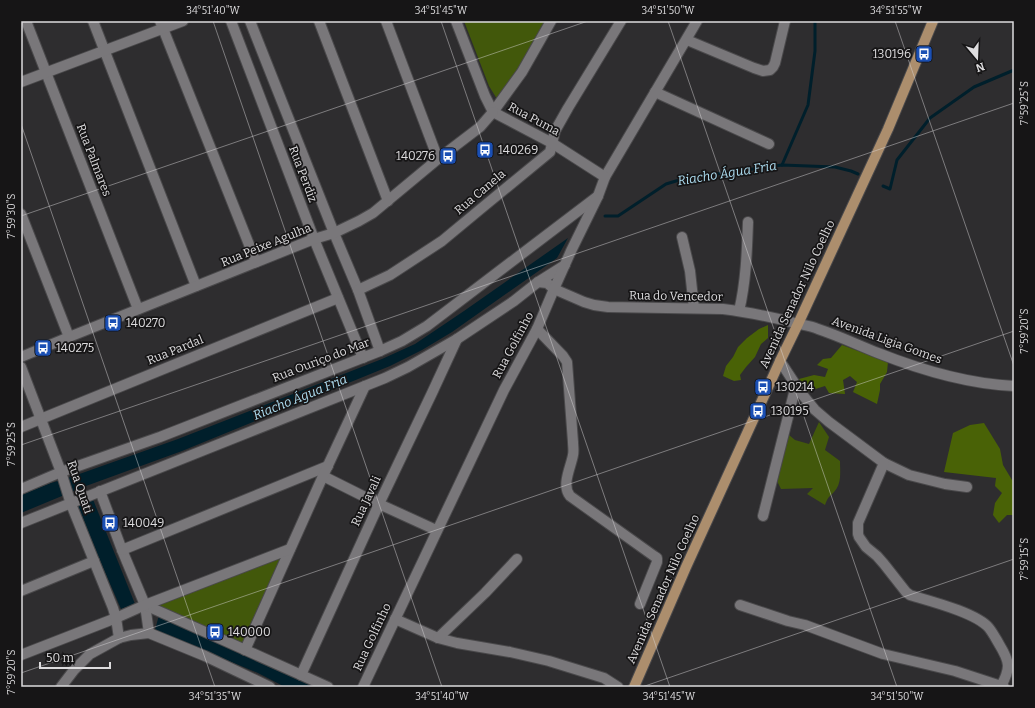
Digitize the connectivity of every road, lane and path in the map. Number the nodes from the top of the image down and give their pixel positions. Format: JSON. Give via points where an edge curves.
{"nodes":[{"id":1,"x":26,"y":21,"type":"edge"},
{"id":2,"x":93,"y":21,"type":"edge"},
{"id":3,"x":183,"y":21,"type":"edge"},
{"id":4,"x":231,"y":21,"type":"edge"},
{"id":5,"x":250,"y":21,"type":"edge"},
{"id":6,"x":319,"y":21,"type":"edge"},
{"id":7,"x":386,"y":21,"type":"edge"},
{"id":8,"x":456,"y":21,"type":"edge"},
{"id":9,"x":551,"y":21,"type":"edge"},
{"id":10,"x":621,"y":21,"type":"edge"},
{"id":11,"x":697,"y":21,"type":"edge"},
{"id":12,"x":785,"y":21,"type":"edge"},
{"id":13,"x":933,"y":21,"type":"edge"},
{"id":14,"x":162,"y":25,"type":"edge"},
{"id":15,"x":687,"y":40,"type":"junction"},
{"id":16,"x":104,"y":51,"type":"junction"},
{"id":17,"x":45,"y":73,"type":"junction"},
{"id":18,"x":21,"y":82,"type":"edge"},
{"id":19,"x":655,"y":92,"type":"junction"},
{"id":20,"x":493,"y":112,"type":"junction"},
{"id":21,"x":552,"y":143,"type":"junction"},
{"id":22,"x":770,"y":144,"type":"dead end"},
{"id":23,"x":438,"y":159,"type":"junction"},
{"id":24,"x":605,"y":177,"type":"junction"},
{"id":25,"x":598,"y":196,"type":"junction"},
{"id":26,"x":388,"y":201,"type":"junction"},
{"id":27,"x":21,"y":214,"type":"edge"},
{"id":28,"x":748,"y":222,"type":"dead end"},
{"id":29,"x":334,"y":233,"type":"junction"},
{"id":30,"x":682,"y":237,"type":"dead end"},
{"id":31,"x":314,"y":239,"type":"junction"},
{"id":32,"x":256,"y":262,"type":"junction"},
{"id":33,"x":565,"y":265,"type":"junction"},
{"id":34,"x":538,"y":282,"type":"junction"},
{"id":35,"x":196,"y":286,"type":"junction"},
{"id":36,"x":554,"y":289,"type":"junction"},
{"id":37,"x":358,"y":290,"type":"junction"},
{"id":38,"x":338,"y":298,"type":"junction"},
{"id":39,"x":694,"y":308,"type":"junction"},
{"id":40,"x":138,"y":309,"type":"junction"},
{"id":41,"x":739,"y":311,"type":"junction"},
{"id":42,"x":798,"y":324,"type":"junction"},
{"id":43,"x":537,"y":329,"type":"junction"},
{"id":44,"x":69,"y":337,"type":"junction"},
{"id":45,"x":457,"y":339,"type":"junction"},
{"id":46,"x":380,"y":351,"type":"junction"},
{"id":47,"x":21,"y":357,"type":"edge"},
{"id":48,"x":362,"y":358,"type":"junction"},
{"id":49,"x":780,"y":361,"type":"junction"},
{"id":50,"x":21,"y":367,"type":"edge"},
{"id":51,"x":796,"y":385,"type":"junction"},
{"id":52,"x":365,"y":386,"type":"junction"},
{"id":53,"x":1014,"y":386,"type":"edge"},
{"id":54,"x":41,"y":418,"type":"junction"},
{"id":55,"x":21,"y":427,"type":"edge"},
{"id":56,"x":884,"y":463,"type":"junction"},
{"id":57,"x":328,"y":466,"type":"junction"},
{"id":58,"x":62,"y":474,"type":"junction"},
{"id":59,"x":323,"y":476,"type":"junction"},
{"id":60,"x":967,"y":488,"type":"dead end"},
{"id":61,"x":21,"y":489,"type":"edge"},
{"id":62,"x":96,"y":493,"type":"junction"},
{"id":63,"x":71,"y":502,"type":"junction"},
{"id":64,"x":379,"y":504,"type":"junction"},
{"id":65,"x":763,"y":516,"type":"dead end"},
{"id":66,"x":21,"y":523,"type":"edge"},
{"id":67,"x":436,"y":530,"type":"junction"},
{"id":68,"x":290,"y":549,"type":"junction"},
{"id":69,"x":122,"y":550,"type":"junction"},
{"id":70,"x":516,"y":559,"type":"dead end"},
{"id":71,"x":94,"y":561,"type":"junction"},
{"id":72,"x":21,"y":591,"type":"edge"},
{"id":73,"x":640,"y":604,"type":"dead end"},
{"id":74,"x":144,"y":605,"type":"junction"},
{"id":75,"x":740,"y":605,"type":"dead end"},
{"id":76,"x":116,"y":618,"type":"junction"},
{"id":77,"x":395,"y":619,"type":"junction"},
{"id":78,"x":149,"y":633,"type":"junction"},
{"id":79,"x":119,"y":638,"type":"junction"},
{"id":80,"x":438,"y":638,"type":"junction"},
{"id":81,"x":245,"y":650,"type":"junction"},
{"id":82,"x":21,"y":655,"type":"edge"},
{"id":83,"x":301,"y":675,"type":"junction"},
{"id":84,"x":267,"y":686,"type":"edge"},
{"id":85,"x":61,"y":687,"type":"edge"},
{"id":86,"x":328,"y":687,"type":"edge"},
{"id":87,"x":363,"y":687,"type":"edge"},
{"id":88,"x":618,"y":687,"type":"edge"},
{"id":89,"x":634,"y":687,"type":"edge"},
{"id":90,"x":1002,"y":687,"type":"edge"}],
"edges":[{"from":1,"to":17,"type":"street","name":"Rua Palmares"},
{"from":2,"to":16,"type":"street"},
{"from":3,"to":14,"type":"street"},
{"from":4,"to":31,"type":"street","name":"Rua Perdiz"},
{"from":5,"to":29,"type":"street","name":"Rua Perdiz"},
{"from":6,"to":26,"type":"street"},
{"from":7,"to":23,"type":"street"},
{"from":8,"to":20,"type":"street","name":"Rua Puma"},
{"from":9,"to":20,"type":"street","name":"Rua Peixe Agulha","via":[[522,72]]},
{"from":10,"to":21,"type":"street","name":"Rua Canela","via":[[568,108],[555,131]]},
{"from":11,"to":15,"type":"street","name":"Rua Golfinho"},
{"from":12,"to":15,"type":"street","via":[[775,63],[767,71]]},
{"from":13,"to":42,"type":"main road","name":"Avenida Senador Nilo Coelho","via":[[888,129]]},
{"from":14,"to":16,"type":"street"},
{"from":14,"to":32,"type":"street"},
{"from":15,"to":19,"type":"street","name":"Rua Golfinho"},
{"from":16,"to":17,"type":"street"},
{"from":16,"to":35,"type":"street"},
{"from":17,"to":18,"type":"street"},
{"from":17,"to":40,"type":"street","name":"Rua Palmares"},
{"from":19,"to":22,"type":"street"},
{"from":19,"to":24,"type":"street","name":"Rua Golfinho"},
{"from":20,"to":21,"type":"street","name":"Rua Puma"},
{"from":20,"to":23,"type":"street","name":"Rua Peixe Agulha","via":[[480,127]]},
{"from":21,"to":24,"type":"street","name":"Rua Puma"},
{"from":21,"to":37,"type":"street","name":"Rua Canela","via":[[550,152],[442,241],[390,275]]},
{"from":23,"to":26,"type":"street","name":"Rua Peixe Agulha"},
{"from":24,"to":25,"type":"street","name":"Rua Golfinho"},
{"from":25,"to":33,"type":"street","name":"Rua Golfinho"},
{"from":25,"to":46,"type":"street","name":"Rua Ouriço do Mar","via":[[427,326]]},
{"from":26,"to":29,"type":"street","name":"Rua Peixe Agulha","via":[[373,213]]},
{"from":27,"to":44,"type":"street"},
{"from":28,"to":41,"type":"street","via":[[743,296]]},
{"from":29,"to":31,"type":"street","name":"Rua Peixe Agulha"},
{"from":29,"to":37,"type":"street","name":"Rua Perdiz"},
{"from":30,"to":39,"type":"street","via":[[690,271]]},
{"from":31,"to":32,"type":"street","name":"Rua Peixe Agulha"},
{"from":31,"to":38,"type":"street","name":"Rua Perdiz"},
{"from":32,"to":35,"type":"street","name":"Rua Peixe Agulha"},
{"from":33,"to":34,"type":"street"},
{"from":33,"to":36,"type":"street","name":"Rua Golfinho"},
{"from":34,"to":36,"type":"street","via":[[547,283]]},
{"from":34,"to":45,"type":"street"},
{"from":35,"to":40,"type":"street","name":"Rua Peixe Agulha"},
{"from":36,"to":39,"type":"street","name":"Rua do Vencedor","via":[[594,305]]},
{"from":36,"to":43,"type":"street","name":"Rua Golfinho"},
{"from":37,"to":46,"type":"street","name":"Rua Perdiz"},
{"from":38,"to":48,"type":"street","name":"Rua Perdiz"},
{"from":38,"to":54,"type":"street","name":"Rua Pardal"},
{"from":39,"to":41,"type":"street","name":"Rua do Vencedor"},
{"from":40,"to":44,"type":"street","name":"Rua Peixe Agulha"},
{"from":41,"to":42,"type":"street","name":"Rua do Vencedor"},
{"from":42,"to":49,"type":"main road","name":"Avenida Senador Nilo Coelho"},
{"from":42,"to":53,"type":"street","name":"Avenida Ligia Gomes","via":[[817,328],[920,367],[964,379]]},
{"from":43,"to":67,"type":"street","name":"Rua Golfinho","via":[[504,390]]},
{"from":43,"to":73,"type":"street","via":[[567,362],[574,442],[566,479],[567,493],[657,558]]},
{"from":44,"to":47,"type":"street","name":"Rua Peixe Agulha"},
{"from":45,"to":52,"type":"street","via":[[408,367]]},
{"from":45,"to":64,"type":"street","name":"Rua Javali"},
{"from":46,"to":48,"type":"street","name":"Rua Ouriço do Mar"},
{"from":48,"to":58,"type":"street","name":"Rua Ouriço do Mar"},
{"from":49,"to":51,"type":"street"},
{"from":49,"to":89,"type":"main road","name":"Avenida Senador Nilo Coelho"},
{"from":50,"to":54,"type":"street","name":"Rua Quati"},
{"from":51,"to":56,"type":"street","via":[[815,410]]},
{"from":51,"to":65,"type":"street"},
{"from":52,"to":57,"type":"street"},
{"from":52,"to":62,"type":"street"},
{"from":54,"to":55,"type":"street","name":"Rua Pardal"},
{"from":54,"to":58,"type":"street","name":"Rua Quati"},
{"from":56,"to":60,"type":"street","via":[[909,475]]},
{"from":56,"to":90,"type":"street","via":[[858,523],[859,537],[910,595],[970,615],[989,627],[1008,661]]},
{"from":57,"to":59,"type":"street"},
{"from":57,"to":69,"type":"street"},
{"from":58,"to":61,"type":"street","name":"Rua Ouriço do Mar"},
{"from":58,"to":63,"type":"street","name":"Rua Quati"},
{"from":59,"to":64,"type":"street"},
{"from":59,"to":68,"type":"street"},
{"from":62,"to":63,"type":"street"},
{"from":62,"to":69,"type":"street","name":"Rua Quati"},
{"from":63,"to":66,"type":"street"},
{"from":63,"to":71,"type":"street","name":"Rua Quati"},
{"from":64,"to":67,"type":"street"},
{"from":64,"to":83,"type":"street","name":"Rua Javali"},
{"from":67,"to":77,"type":"street","name":"Rua Golfinho"},
{"from":68,"to":74,"type":"street"},
{"from":68,"to":81,"type":"street"},
{"from":69,"to":74,"type":"street","name":"Rua Quati"},
{"from":70,"to":80,"type":"street"},
{"from":71,"to":72,"type":"street"},
{"from":71,"to":76,"type":"street","name":"Rua Quati"},
{"from":74,"to":76,"type":"street"},
{"from":74,"to":78,"type":"street","name":"Rua Quati"},
{"from":74,"to":81,"type":"street"},
{"from":75,"to":90,"type":"street","via":[[883,654]]},
{"from":76,"to":79,"type":"street","name":"Rua Quati"},
{"from":76,"to":82,"type":"street"},
{"from":77,"to":80,"type":"street"},
{"from":77,"to":87,"type":"street","name":"Rua Golfinho"},
{"from":78,"to":79,"type":"street"},
{"from":78,"to":84,"type":"street"},
{"from":79,"to":85,"type":"street","via":[[90,654]]},
{"from":80,"to":88,"type":"street","via":[[549,661],[604,678]]},
{"from":81,"to":83,"type":"street"},
{"from":83,"to":86,"type":"street"}]}
